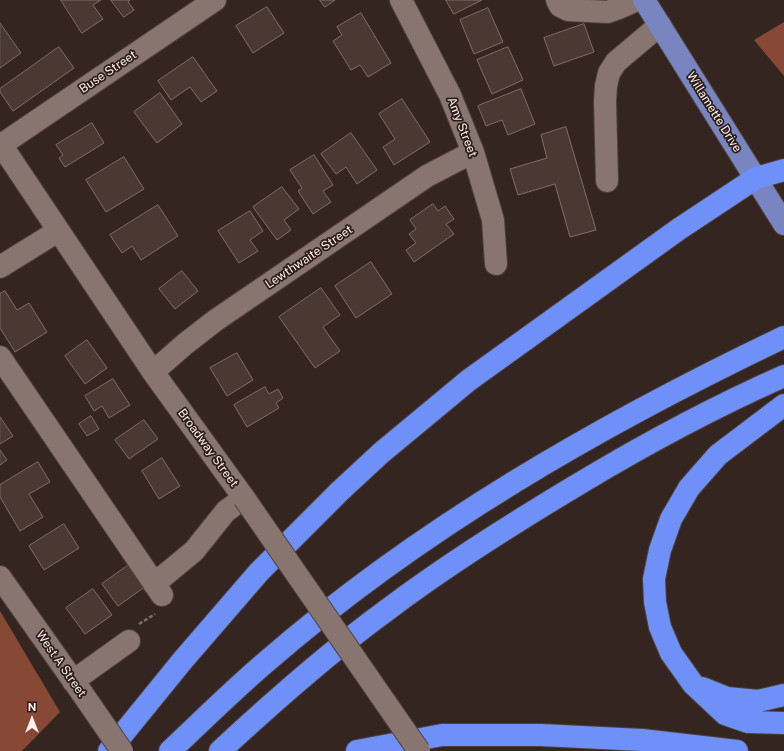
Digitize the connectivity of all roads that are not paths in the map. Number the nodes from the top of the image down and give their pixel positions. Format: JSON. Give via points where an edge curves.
{"nodes":[{"id":1,"x":215,"y":0,"type":"edge"},
{"id":2,"x":401,"y":0,"type":"edge"},
{"id":3,"x":557,"y":0,"type":"edge"},
{"id":4,"x":637,"y":0,"type":"edge"},
{"id":5,"x":644,"y":0,"type":"edge"},
{"id":6,"x":660,"y":26,"type":"junction"},
{"id":7,"x":0,"y":144,"type":"edge"},
{"id":8,"x":473,"y":152,"type":"junction"},
{"id":9,"x":784,"y":170,"type":"edge"},
{"id":10,"x":756,"y":178,"type":"junction"},
{"id":11,"x":607,"y":181,"type":"dead end"},
{"id":12,"x":784,"y":224,"type":"edge"},
{"id":13,"x":58,"y":231,"type":"junction"},
{"id":14,"x":496,"y":264,"type":"dead end"},
{"id":15,"x":0,"y":266,"type":"edge"},
{"id":16,"x":784,"y":337,"type":"edge"},
{"id":17,"x":0,"y":357,"type":"edge"},
{"id":18,"x":153,"y":372,"type":"junction"},
{"id":19,"x":784,"y":376,"type":"edge"},
{"id":20,"x":784,"y":405,"type":"edge"},
{"id":21,"x":244,"y":498,"type":"junction"},
{"id":22,"x":0,"y":577,"type":"edge"},
{"id":23,"x":133,"y":633,"type":"road end"},
{"id":24,"x":693,"y":684,"type":"junction"},
{"id":25,"x":77,"y":687,"type":"junction"},
{"id":26,"x":784,"y":695,"type":"edge"},
{"id":27,"x":784,"y":723,"type":"edge"},
{"id":28,"x":109,"y":751,"type":"edge"},
{"id":29,"x":122,"y":751,"type":"edge"},
{"id":30,"x":170,"y":751,"type":"edge"},
{"id":31,"x":220,"y":751,"type":"edge"},
{"id":32,"x":357,"y":751,"type":"edge"},
{"id":33,"x":419,"y":751,"type":"edge"},
{"id":34,"x":737,"y":751,"type":"edge"}],
"edges":[{"from":1,"to":7,"type":"street","name":"Buse Street"},
{"from":2,"to":8,"type":"street","name":"Amy Street","via":[[450,96]]},
{"from":3,"to":4,"type":"street","via":[[560,6],[568,10],[608,12]]},
{"from":5,"to":6,"type":"main road","name":"Willamette Drive"},
{"from":6,"to":10,"type":"main road","name":"Willamette Drive"},
{"from":6,"to":11,"type":"street","via":[[616,62],[609,73],[605,102]]},
{"from":7,"to":13,"type":"street","name":"Broadway Street"},
{"from":8,"to":14,"type":"street","name":"Amy Street","via":[[493,220]]},
{"from":8,"to":18,"type":"street","name":"Lewthwaite Street","via":[[427,176],[216,320]]},
{"from":9,"to":10,"type":"highway"},
{"from":10,"to":12,"type":"main road","name":"Willamette Drive"},
{"from":10,"to":28,"type":"highway","via":[[679,229],[500,357],[381,453],[334,496],[259,572]]},
{"from":13,"to":15,"type":"street"},
{"from":13,"to":18,"type":"street","name":"Broadway Street"},
{"from":16,"to":30,"type":"highway","via":[[640,410],[547,462],[415,547],[347,596],[277,652]]},
{"from":17,"to":21,"type":"street","via":[[158,590],[226,511]]},
{"from":18,"to":21,"type":"street","name":"Broadway Street"},
{"from":19,"to":31,"type":"highway","via":[[702,415],[514,522],[386,610],[316,666]]},
{"from":20,"to":24,"type":"highway","via":[[718,455],[689,488],[671,518],[660,550],[654,579],[660,627],[671,653]]},
{"from":21,"to":33,"type":"street","name":"Broadway Street","bridge":true},
{"from":22,"to":25,"type":"street","name":"West A Street"},
{"from":23,"to":25,"type":"street"},
{"from":24,"to":26,"type":"highway","via":[[727,698],[758,700]]},
{"from":24,"to":27,"type":"highway","via":[[725,714],[748,722]]},
{"from":25,"to":29,"type":"street","name":"West A Street","bridge":true},
{"from":32,"to":34,"type":"highway","via":[[442,735],[541,735],[642,740]]}]}
